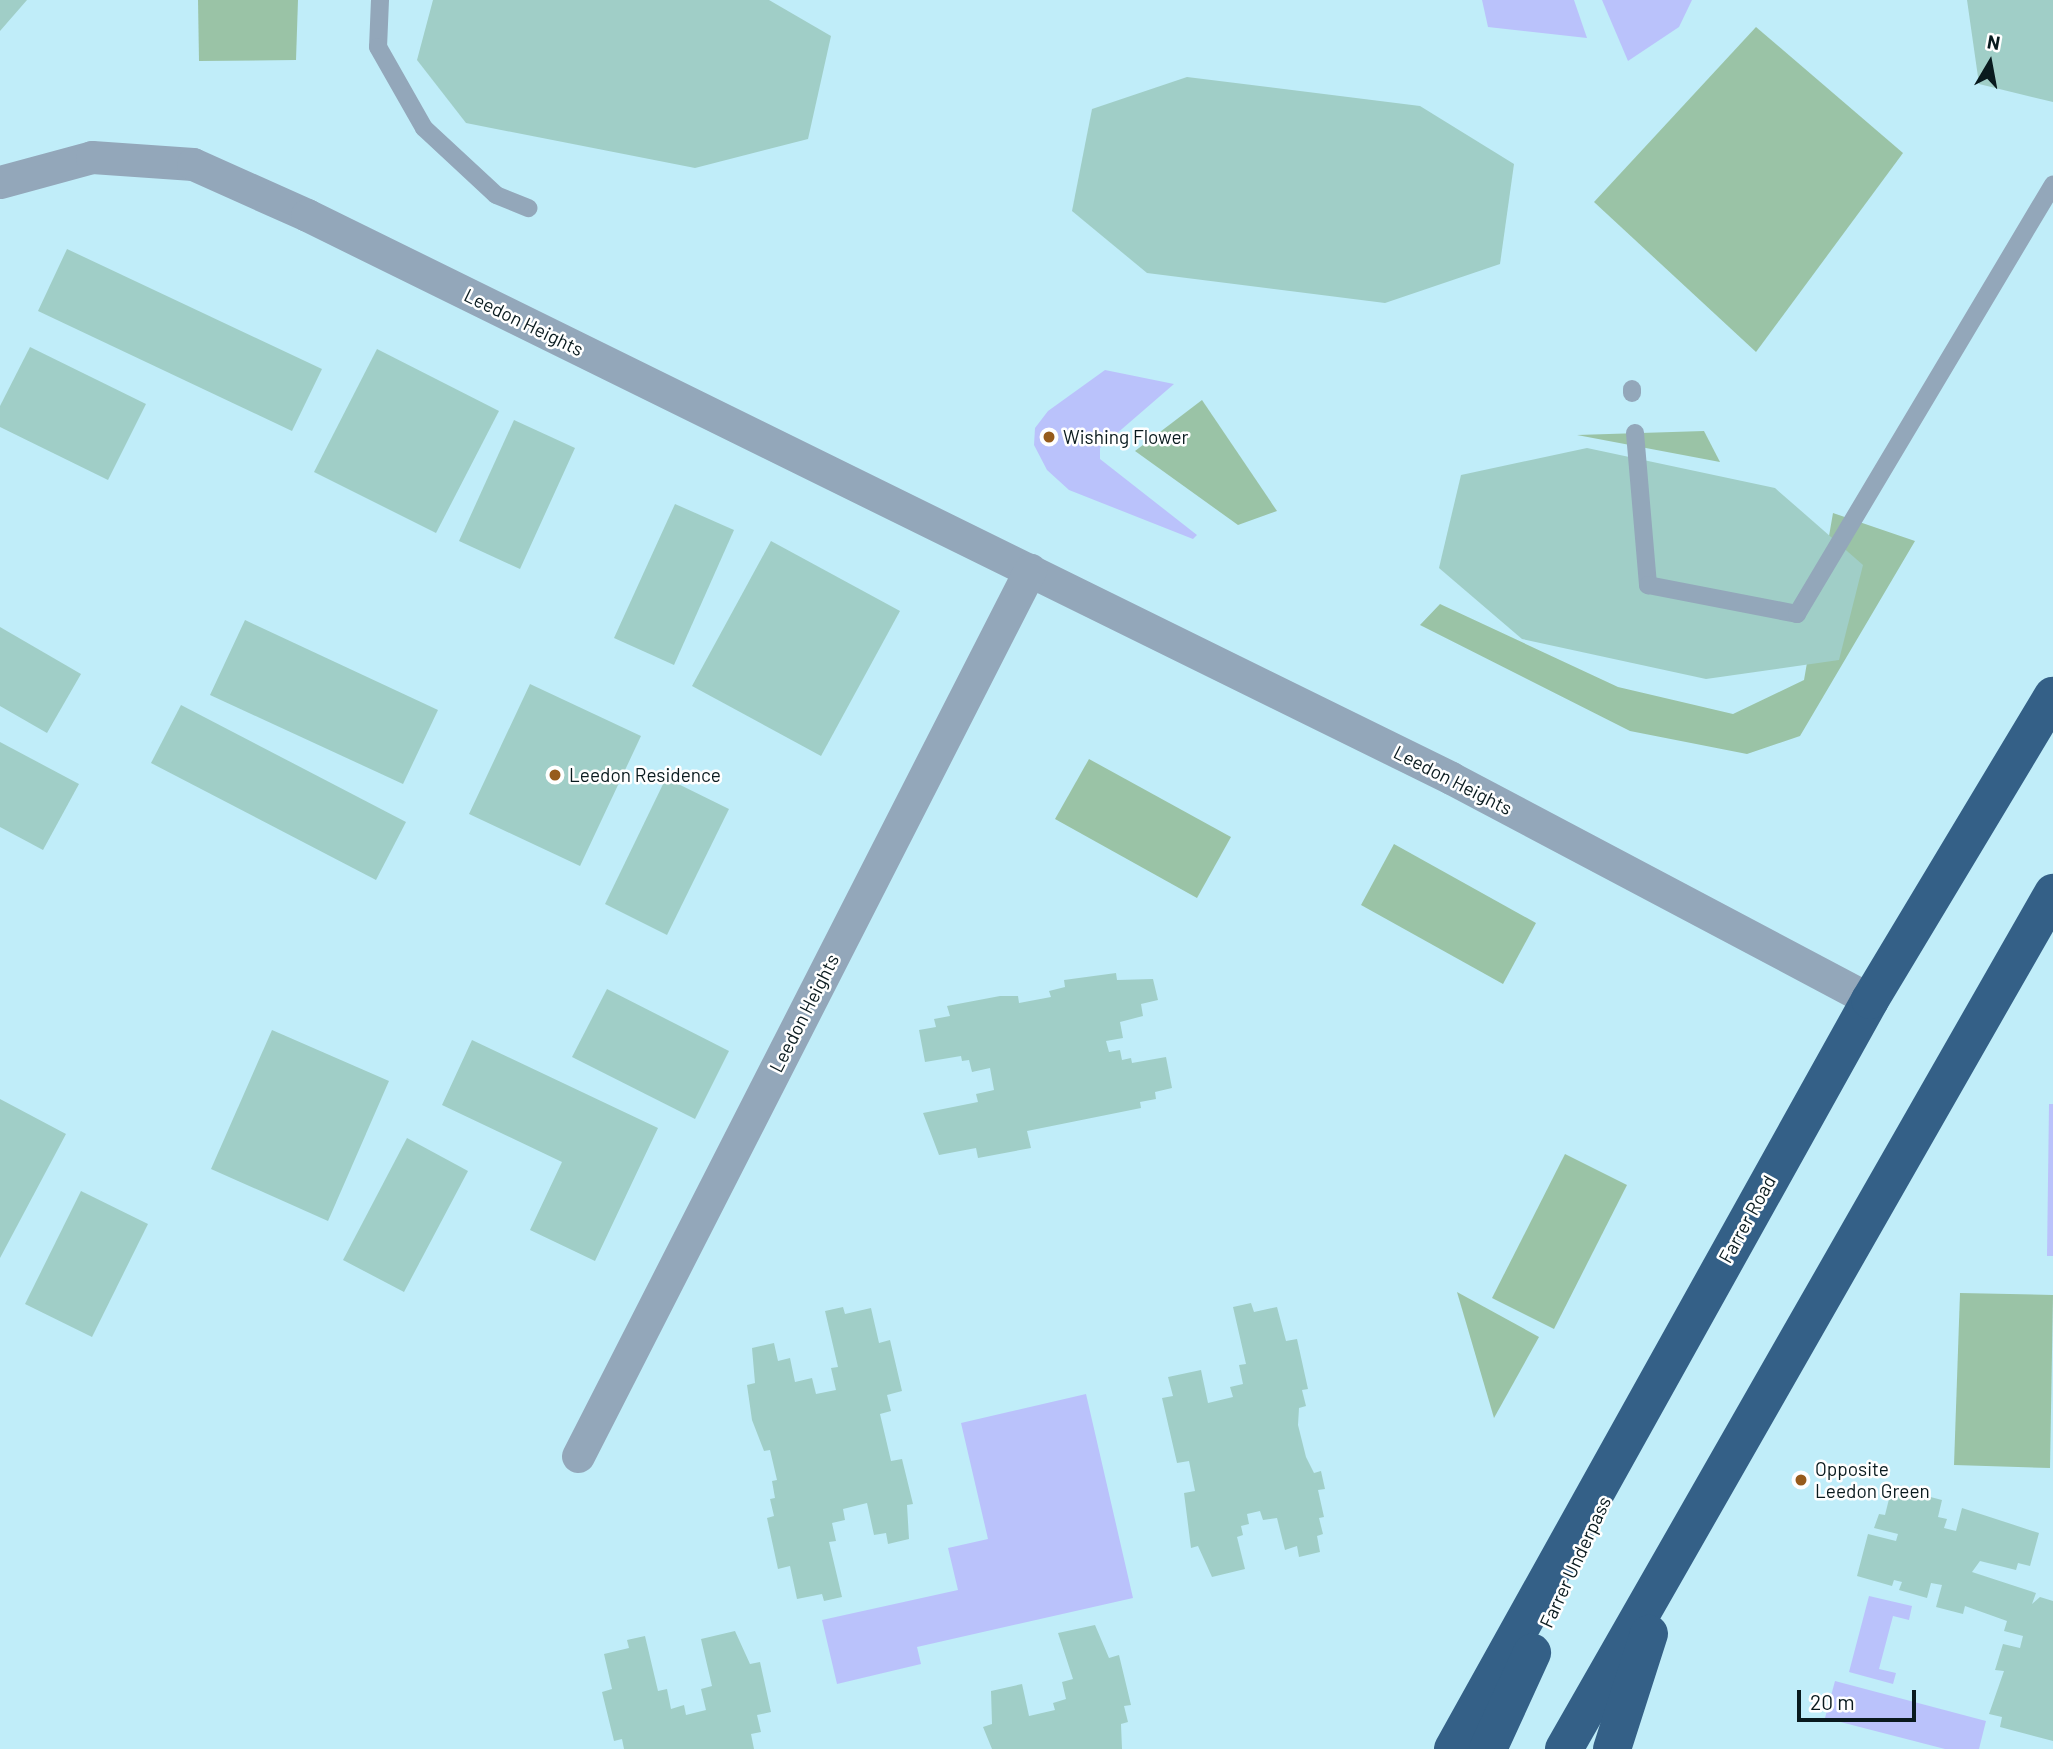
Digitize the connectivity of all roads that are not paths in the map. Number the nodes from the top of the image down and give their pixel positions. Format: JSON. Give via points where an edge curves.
{"nodes":[{"id":1,"x":380,"y":0,"type":"edge"},
{"id":2,"x":0,"y":182,"type":"edge"},
{"id":3,"x":2053,"y":185,"type":"edge"},
{"id":4,"x":529,"y":208,"type":"dead end"},
{"id":5,"x":1635,"y":433,"type":"dead end"},
{"id":6,"x":1030,"y":570,"type":"junction"},
{"id":7,"x":2053,"y":696,"type":"edge"},
{"id":8,"x":2053,"y":893,"type":"edge"},
{"id":9,"x":1870,"y":1000,"type":"junction"},
{"id":10,"x":1661,"y":1375,"type":"junction"},
{"id":11,"x":578,"y":1456,"type":"dead end"},
{"id":12,"x":1651,"y":1601,"type":"junction"},
{"id":13,"x":1453,"y":1749,"type":"edge"},
{"id":14,"x":1488,"y":1749,"type":"edge"},
{"id":15,"x":1564,"y":1749,"type":"edge"},
{"id":16,"x":1612,"y":1749,"type":"edge"}],
"edges":[{"from":1,"to":4,"type":"lane","via":[[378,47],[424,128],[496,195]]},
{"from":2,"to":6,"type":"street","name":"Leedon Heights","via":[[92,157],[192,164],[307,215]]},
{"from":3,"to":5,"type":"lane","via":[[1797,614],[1648,585]]},
{"from":6,"to":9,"type":"street","name":"Leedon Heights","via":[[1451,778]]},
{"from":6,"to":11,"type":"street","name":"Leedon Heights"},
{"from":7,"to":9,"type":"highway","name":"Farrer Road"},
{"from":8,"to":12,"type":"highway","via":[[1839,1261]]},
{"from":9,"to":10,"type":"highway","name":"Farrer Road"},
{"from":10,"to":13,"type":"highway","name":"Farrer Road"},
{"from":10,"to":14,"type":"highway","name":"Farrer Underpass"},
{"from":12,"to":15,"type":"highway"},
{"from":12,"to":16,"type":"highway","via":[[1649,1635]]}]}
